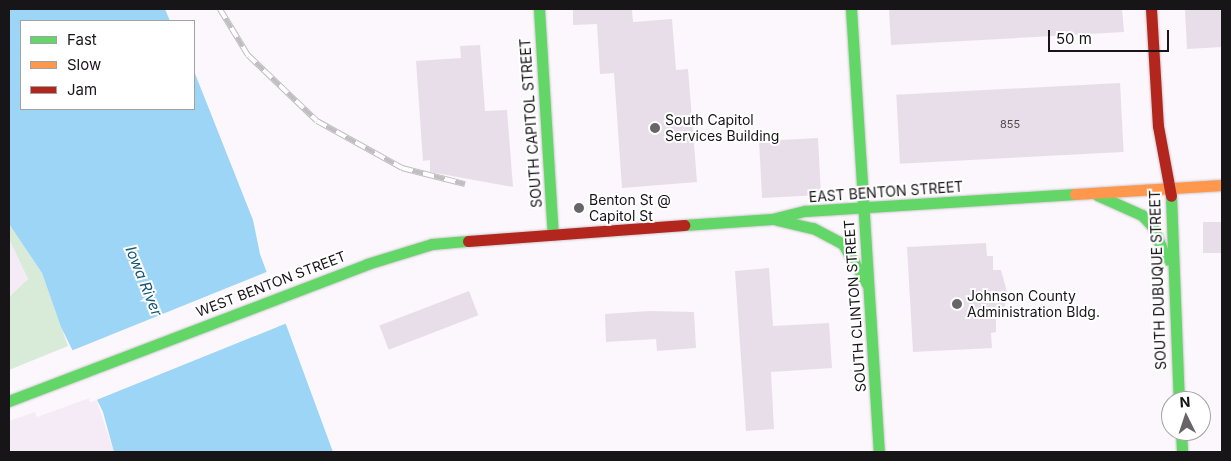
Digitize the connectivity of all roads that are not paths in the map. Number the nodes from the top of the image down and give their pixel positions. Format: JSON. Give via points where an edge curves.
{"nodes":[{"id":1,"x":539,"y":9,"type":"edge"},
{"id":2,"x":851,"y":9,"type":"edge"},
{"id":3,"x":1151,"y":9,"type":"edge"},
{"id":4,"x":1222,"y":185,"type":"edge"},
{"id":5,"x":1171,"y":186,"type":"junction"},
{"id":6,"x":1091,"y":192,"type":"junction"},
{"id":7,"x":864,"y":208,"type":"junction"},
{"id":8,"x":772,"y":219,"type":"junction"},
{"id":9,"x":553,"y":235,"type":"junction"},
{"id":10,"x":1171,"y":282,"type":"junction"},
{"id":11,"x":870,"y":292,"type":"junction"},
{"id":12,"x":1178,"y":391,"type":"edge"},
{"id":13,"x":9,"y":401,"type":"edge"},
{"id":14,"x":879,"y":452,"type":"edge"}],
"edges":[{"from":1,"to":9,"type":"street","name":"SOUTH CAPITOL STREET"},
{"from":2,"to":7,"type":"street","name":"SOUTH CLINTON STREET"},
{"from":3,"to":5,"type":"street","name":"SOUTH DUBUQUE STREET","via":[[1158,126]]},
{"from":4,"to":5,"type":"street","name":"EAST BENTON STREET"},
{"from":5,"to":6,"type":"street","name":"EAST BENTON STREET"},
{"from":5,"to":10,"type":"street","name":"SOUTH DUBUQUE STREET"},
{"from":6,"to":7,"type":"street","name":"EAST BENTON STREET"},
{"from":6,"to":10,"type":"street","via":[[1123,204],[1153,227]]},
{"from":7,"to":8,"type":"street","name":"EAST BENTON STREET"},
{"from":7,"to":11,"type":"street","name":"SOUTH CLINTON STREET"},
{"from":8,"to":9,"type":"street","name":"EAST BENTON STREET"},
{"from":8,"to":11,"type":"street","via":[[813,228],[843,244],[856,260]]},
{"from":9,"to":13,"type":"street","name":"WEST BENTON STREET","via":[[432,244],[367,264]]},
{"from":10,"to":12,"type":"street","name":"SOUTH DUBUQUE STREET"},
{"from":11,"to":14,"type":"street","name":"SOUTH CLINTON STREET"}]}
